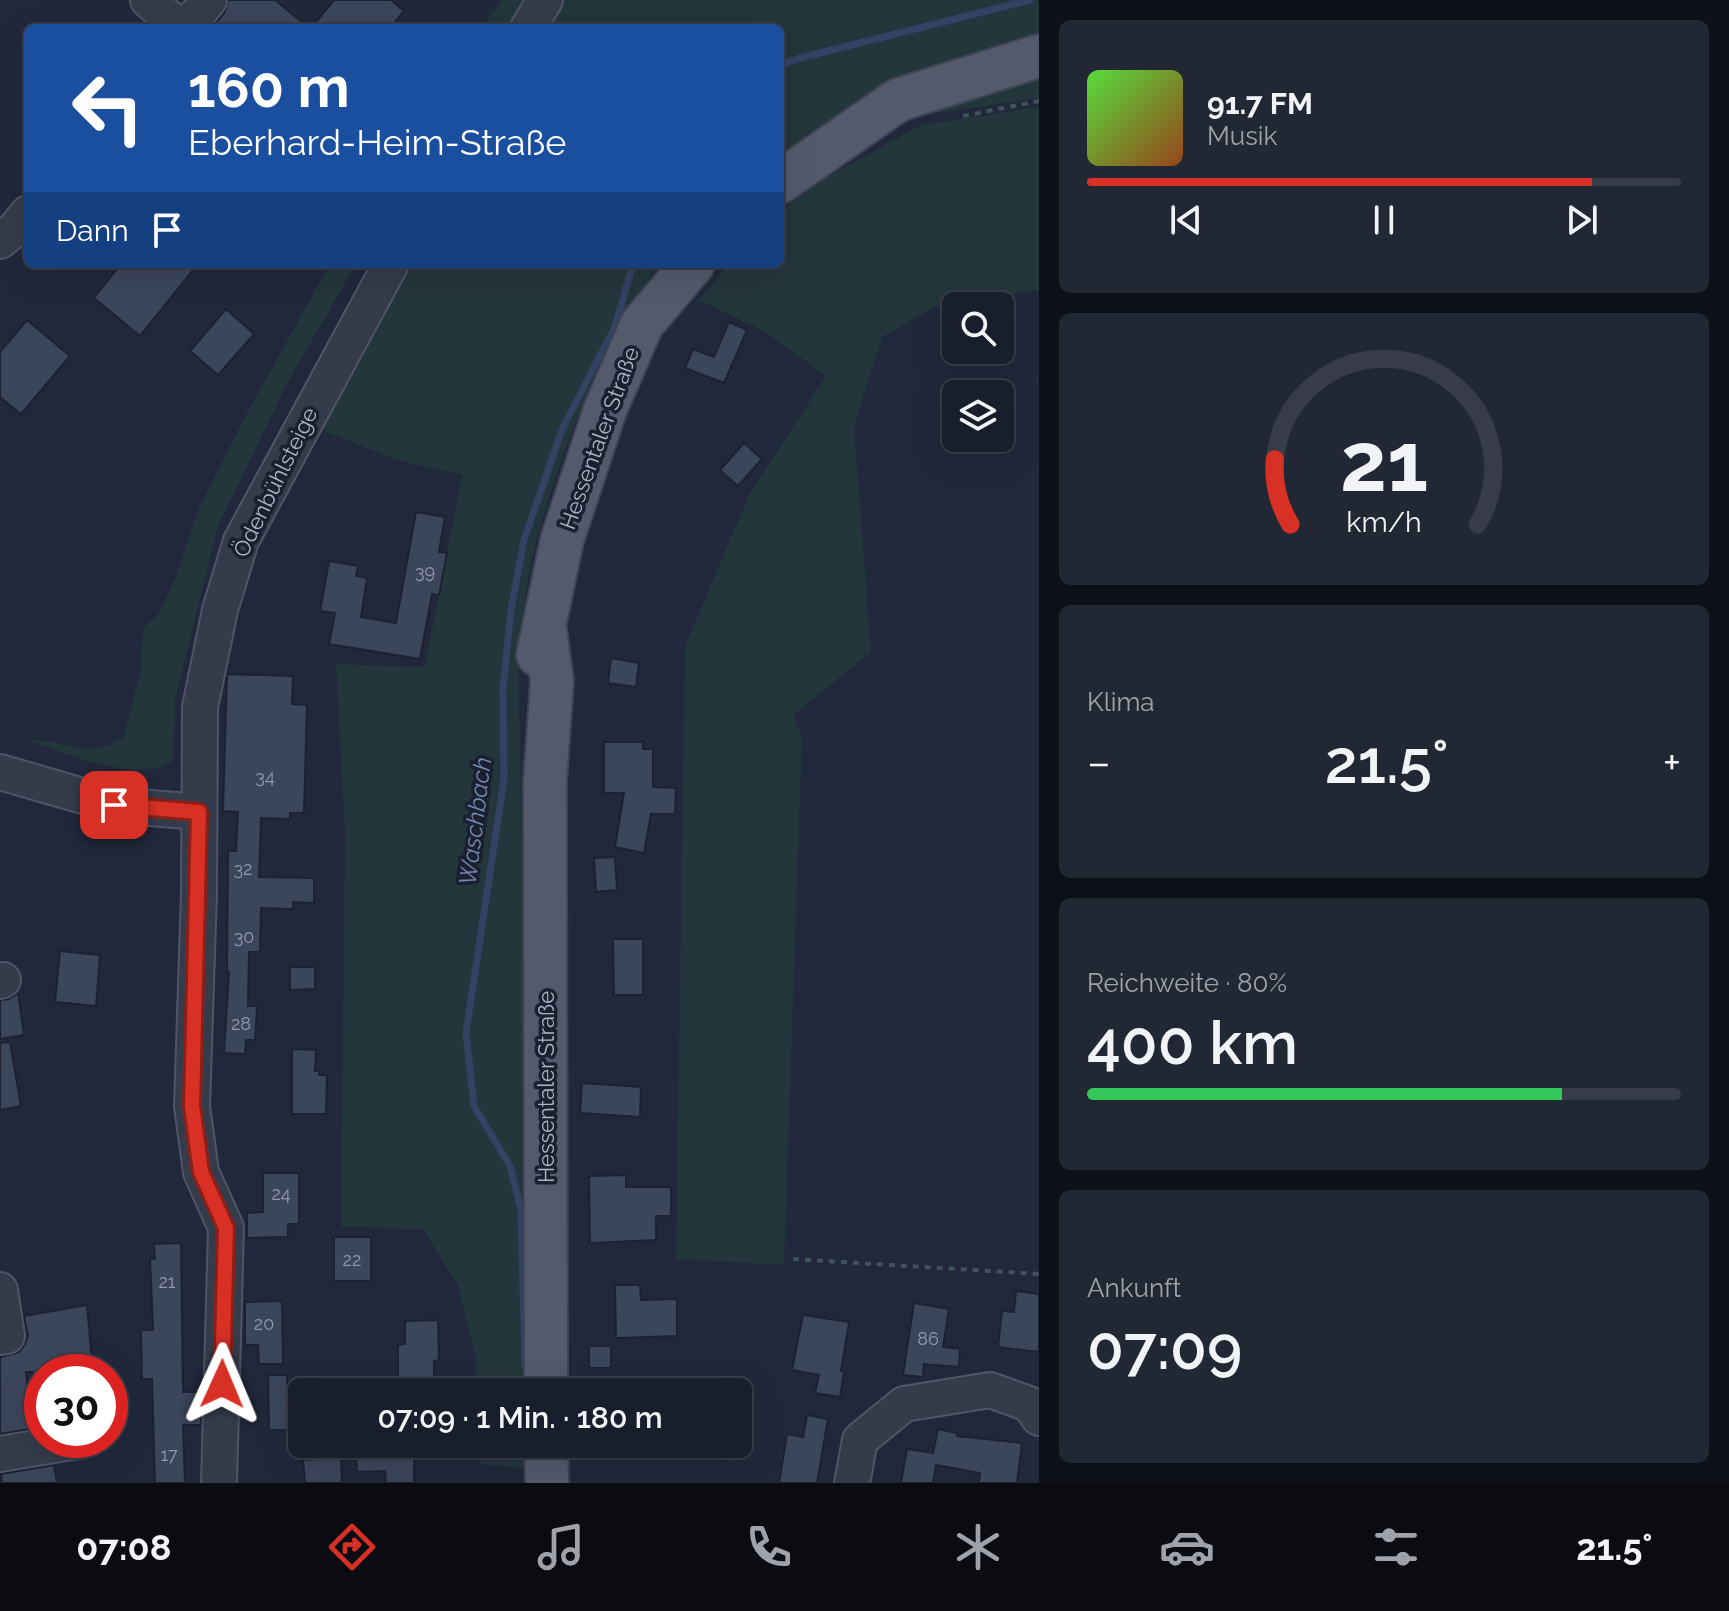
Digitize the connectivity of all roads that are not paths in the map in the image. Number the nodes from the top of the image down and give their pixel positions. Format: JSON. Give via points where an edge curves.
{"nodes":[{"id":1,"x":148,"y":0,"type":"edge"},
{"id":2,"x":209,"y":0,"type":"edge"},
{"id":3,"x":545,"y":0,"type":"edge"},
{"id":4,"x":174,"y":24,"type":"edge"},
{"id":5,"x":180,"y":24,"type":"edge"},
{"id":6,"x":530,"y":24,"type":"edge"},
{"id":7,"x":1039,"y":56,"type":"edge"},
{"id":8,"x":784,"y":174,"type":"edge"},
{"id":9,"x":24,"y":218,"type":"edge"},
{"id":10,"x":0,"y":241,"type":"edge"},
{"id":11,"x":389,"y":268,"type":"edge"},
{"id":12,"x":690,"y":268,"type":"edge"},
{"id":13,"x":0,"y":772,"type":"edge"},
{"id":14,"x":199,"y":812,"type":"junction"},
{"id":15,"x":0,"y":1290,"type":"edge"},
{"id":16,"x":0,"y":1337,"type":"edge"},
{"id":17,"x":546,"y":1378,"type":"edge"},
{"id":18,"x":1039,"y":1418,"type":"edge"},
{"id":19,"x":24,"y":1450,"type":"edge"},
{"id":20,"x":0,"y":1454,"type":"edge"},
{"id":21,"x":546,"y":1458,"type":"edge"},
{"id":22,"x":219,"y":1483,"type":"edge"},
{"id":23,"x":547,"y":1483,"type":"edge"},
{"id":24,"x":852,"y":1483,"type":"edge"}],
"edges":[{"from":1,"to":4,"type":"street"},
{"from":2,"to":5,"type":"street","via":[[194,18]]},
{"from":3,"to":6,"type":"street"},
{"from":7,"to":8,"type":"main road","via":[[898,100]]},
{"from":9,"to":10,"type":"street"},
{"from":11,"to":14,"type":"street","name":"Ödenbühlsteige","via":[[241,541],[200,707]]},
{"from":12,"to":17,"type":"main road","name":"Hessentaler Straße","via":[[642,324],[605,410],[562,540],[545,630],[552,681],[545,782]]},
{"from":13,"to":14,"type":"street","via":[[114,805]]},
{"from":14,"to":22,"type":"street","name":"Ödenbühlsteige","via":[[192,1106],[201,1172],[226,1228]]},
{"from":15,"to":16,"type":"street","via":[[7,1336]]},
{"from":18,"to":24,"type":"street","via":[[1029,1404],[990,1390],[904,1404],[860,1440]]},
{"from":19,"to":20,"type":"street"},
{"from":21,"to":23,"type":"main road"}]}
